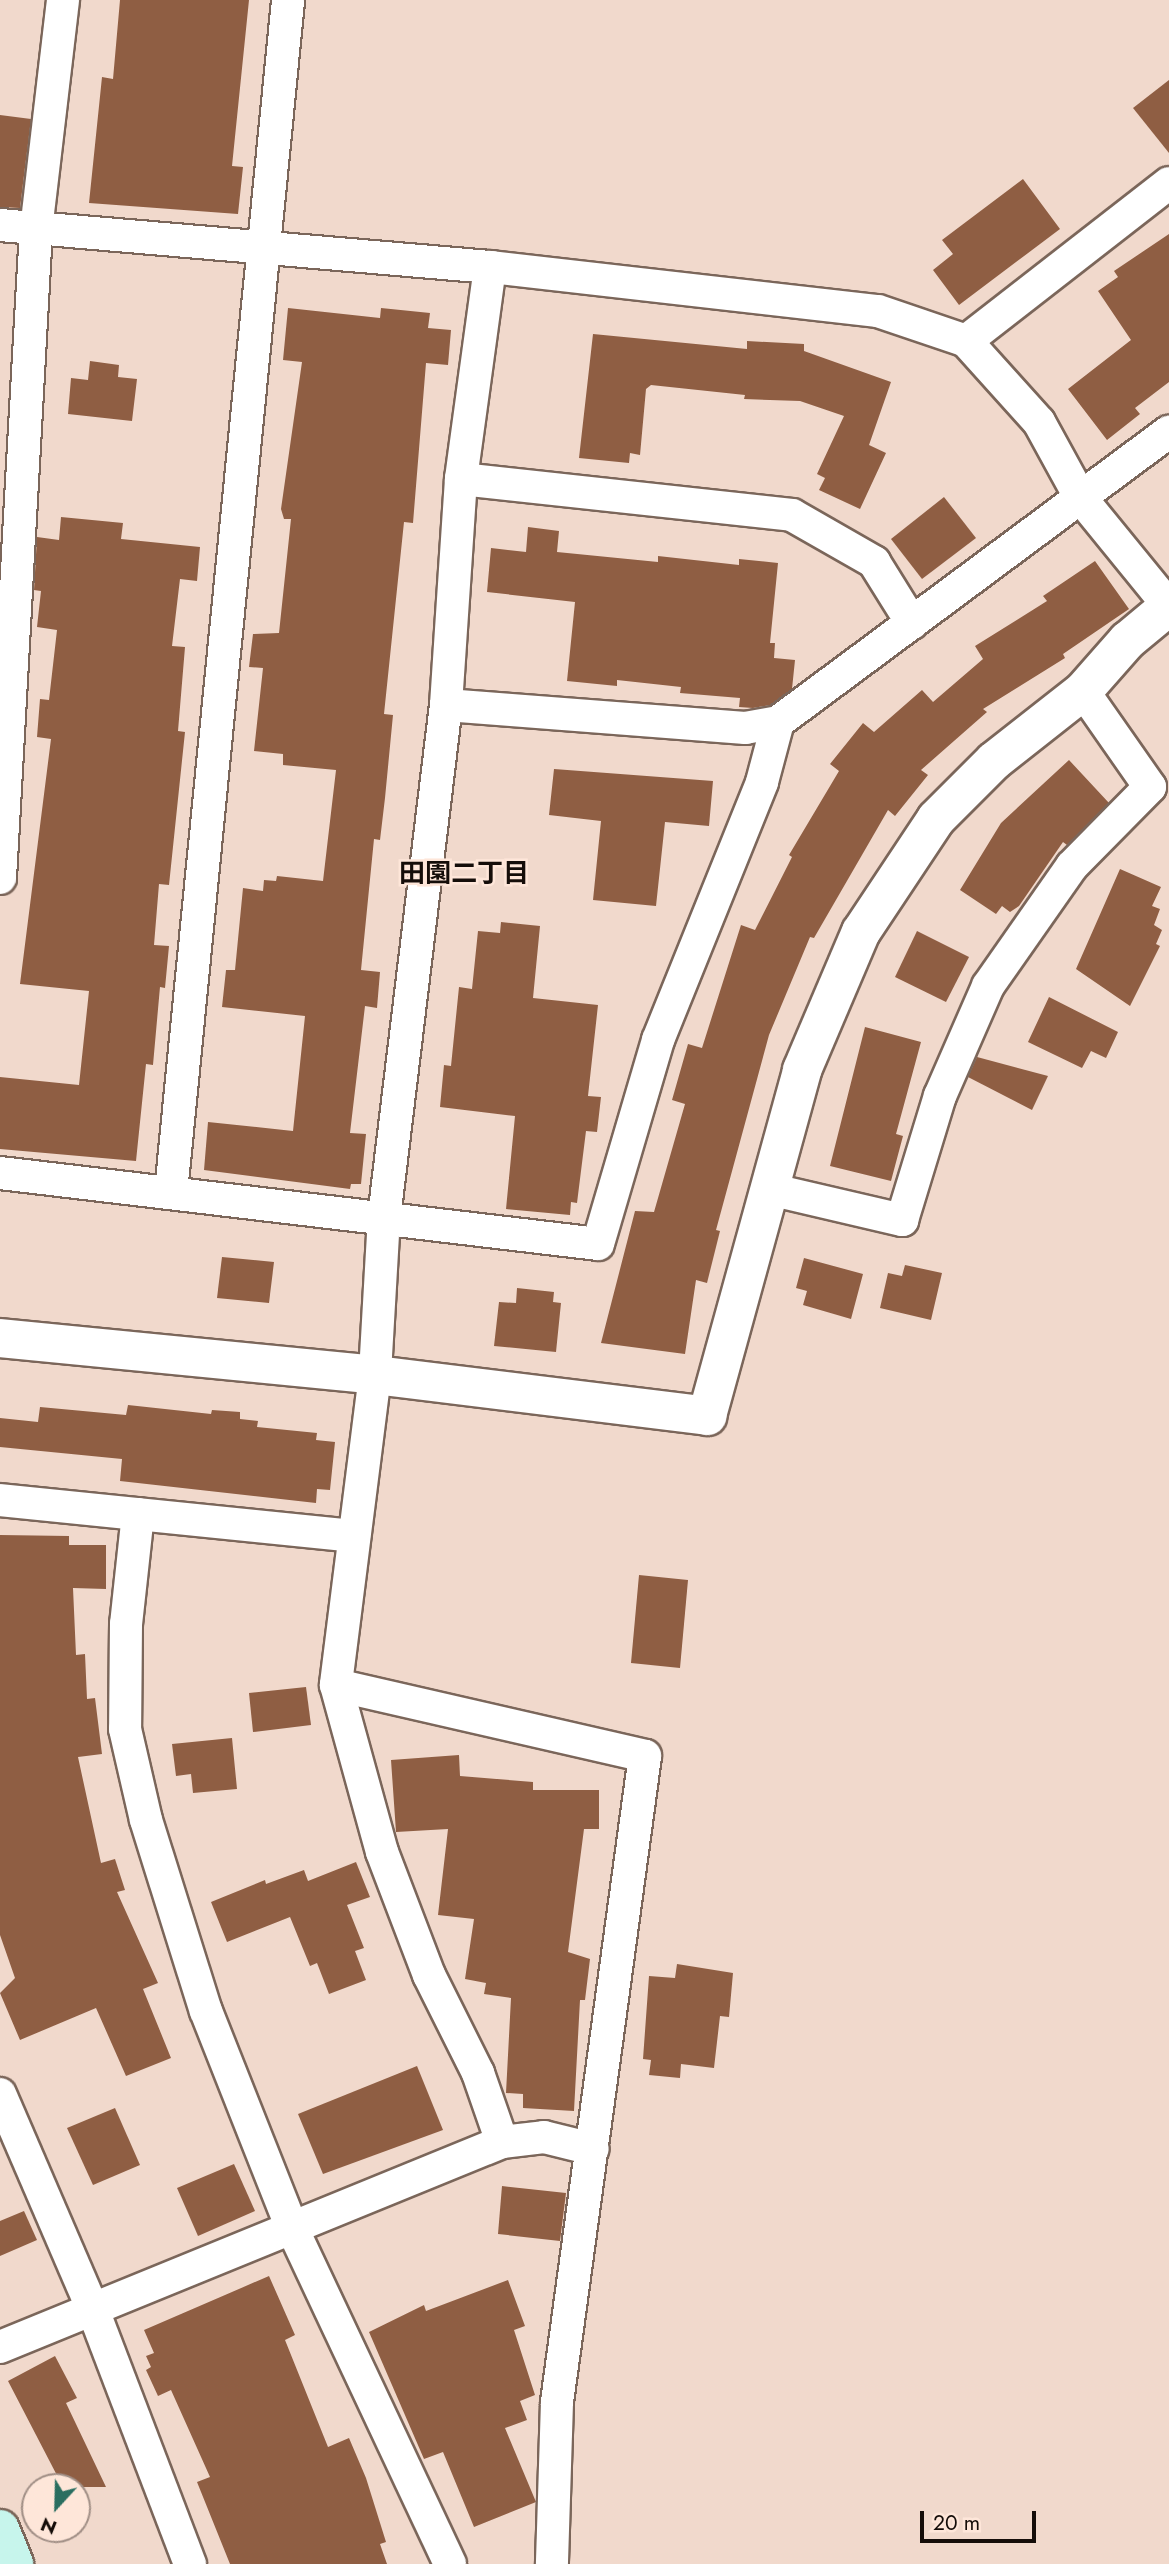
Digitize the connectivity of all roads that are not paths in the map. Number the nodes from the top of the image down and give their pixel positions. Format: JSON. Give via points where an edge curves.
{"nodes":[{"id":1,"x":63,"y":0,"type":"edge"},
{"id":2,"x":288,"y":0,"type":"edge"},
{"id":3,"x":1169,"y":183,"type":"edge"},
{"id":4,"x":0,"y":225,"type":"edge"},
{"id":5,"x":37,"y":230,"type":"junction"},
{"id":6,"x":261,"y":249,"type":"junction"},
{"id":7,"x":489,"y":267,"type":"junction"},
{"id":8,"x":966,"y":341,"type":"junction"},
{"id":9,"x":1169,"y":432,"type":"edge"},
{"id":10,"x":461,"y":479,"type":"junction"},
{"id":11,"x":1080,"y":497,"type":"junction"},
{"id":12,"x":1169,"y":606,"type":"edge"},
{"id":13,"x":912,"y":623,"type":"junction"},
{"id":14,"x":1083,"y":691,"type":"junction"},
{"id":15,"x":446,"y":705,"type":"junction"},
{"id":16,"x":778,"y":722,"type":"junction"},
{"id":17,"x":0,"y":878,"type":"edge"},
{"id":18,"x":0,"y":1173,"type":"edge"},
{"id":19,"x":769,"y":1189,"type":"junction"},
{"id":20,"x":171,"y":1192,"type":"junction"},
{"id":21,"x":384,"y":1217,"type":"junction"},
{"id":22,"x":0,"y":1338,"type":"edge"},
{"id":23,"x":375,"y":1374,"type":"junction"},
{"id":24,"x":0,"y":1500,"type":"edge"},
{"id":25,"x":138,"y":1514,"type":"junction"},
{"id":26,"x":354,"y":1536,"type":"junction"},
{"id":27,"x":336,"y":1685,"type":"junction"},
{"id":28,"x":0,"y":2094,"type":"edge"},
{"id":29,"x":502,"y":2142,"type":"junction"},
{"id":30,"x":593,"y":2149,"type":"junction"},
{"id":31,"x":292,"y":2228,"type":"junction"},
{"id":32,"x":93,"y":2310,"type":"junction"},
{"id":33,"x":0,"y":2347,"type":"edge"},
{"id":34,"x":0,"y":2529,"type":"edge"},
{"id":35,"x":14,"y":2564,"type":"edge"},
{"id":36,"x":190,"y":2564,"type":"edge"},
{"id":37,"x":450,"y":2564,"type":"edge"},
{"id":38,"x":552,"y":2564,"type":"edge"}],
"edges":[{"from":1,"to":5,"type":"street"},
{"from":2,"to":6,"type":"street"},
{"from":3,"to":8,"type":"street"},
{"from":4,"to":5,"type":"street"},
{"from":5,"to":6,"type":"street"},
{"from":5,"to":17,"type":"street"},
{"from":6,"to":7,"type":"street"},
{"from":6,"to":20,"type":"street"},
{"from":7,"to":8,"type":"street","via":[[878,311]]},
{"from":7,"to":10,"type":"street"},
{"from":8,"to":11,"type":"street","via":[[1039,422]]},
{"from":9,"to":11,"type":"street"},
{"from":10,"to":13,"type":"street","via":[[792,515],[874,562]]},
{"from":10,"to":15,"type":"street"},
{"from":11,"to":12,"type":"street"},
{"from":11,"to":13,"type":"street"},
{"from":12,"to":14,"type":"street","via":[[1127,641]]},
{"from":13,"to":16,"type":"street"},
{"from":14,"to":19,"type":"street","via":[[994,761],[936,819],[861,932],[802,1070]]},
{"from":14,"to":19,"type":"street","via":[[1150,787],[1072,866],[988,986],[940,1096],[902,1220]]},
{"from":15,"to":16,"type":"street","via":[[745,728]]},
{"from":15,"to":21,"type":"street"},
{"from":16,"to":21,"type":"street","via":[[762,782],[658,1040],[598,1244]]},
{"from":18,"to":20,"type":"street"},
{"from":19,"to":23,"type":"street","via":[[708,1416]]},
{"from":20,"to":21,"type":"street"},
{"from":21,"to":23,"type":"street"},
{"from":22,"to":23,"type":"street"},
{"from":23,"to":26,"type":"street"},
{"from":24,"to":25,"type":"street"},
{"from":25,"to":26,"type":"street"},
{"from":25,"to":31,"type":"street","via":[[126,1624],[125,1729],[146,1820],[206,2011]]},
{"from":26,"to":27,"type":"street"},
{"from":27,"to":29,"type":"street","via":[[382,1852],[429,1975],[478,2073]]},
{"from":27,"to":30,"type":"street","via":[[645,1756]]},
{"from":28,"to":32,"type":"street"},
{"from":29,"to":30,"type":"street","via":[[544,2137]]},
{"from":29,"to":31,"type":"street"},
{"from":30,"to":38,"type":"street","via":[[557,2402]]},
{"from":31,"to":32,"type":"street"},
{"from":31,"to":37,"type":"street"},
{"from":32,"to":33,"type":"street"},
{"from":32,"to":36,"type":"street"},
{"from":34,"to":35,"type":"main road"}]}
